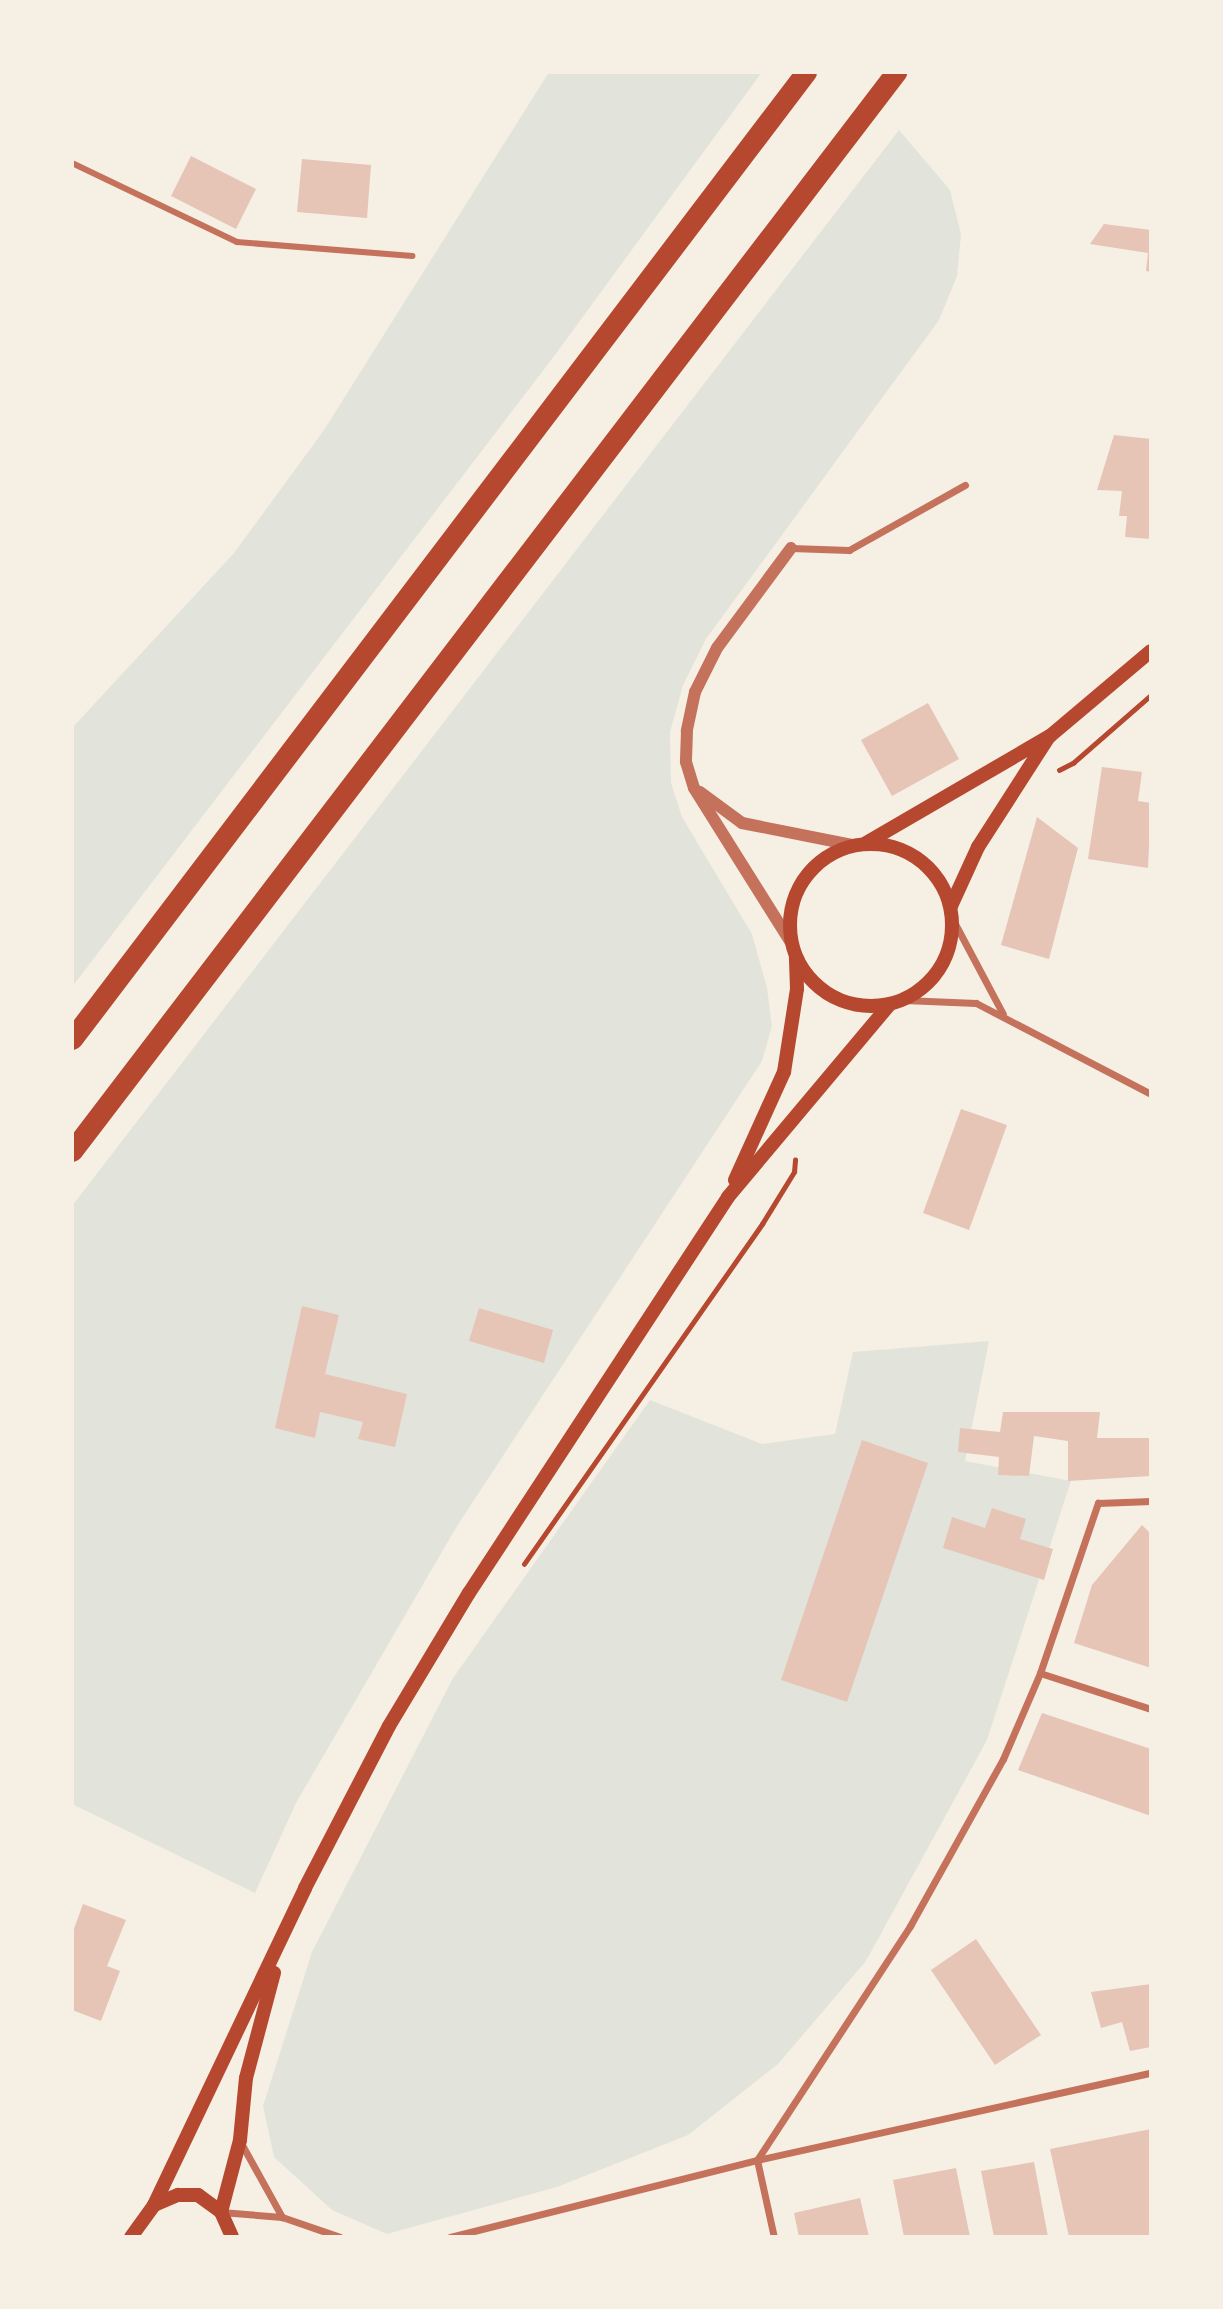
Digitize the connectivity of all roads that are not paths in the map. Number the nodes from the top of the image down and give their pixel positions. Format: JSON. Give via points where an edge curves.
{"nodes":[{"id":1,"x":806,"y":72,"type":"edge"},
{"id":2,"x":896,"y":72,"type":"edge"},
{"id":3,"x":72,"y":163,"type":"edge"},
{"id":4,"x":412,"y":256,"type":"dead end"},
{"id":5,"x":965,"y":485,"type":"dead end"},
{"id":6,"x":791,"y":548,"type":"joint"},
{"id":7,"x":1151,"y":651,"type":"edge"},
{"id":8,"x":1050,"y":736,"type":"junction"},
{"id":9,"x":694,"y":788,"type":"junction"},
{"id":10,"x":859,"y":844,"type":"junction"},
{"id":11,"x":952,"y":913,"type":"junction"},
{"id":12,"x":794,"y":951,"type":"junction"},
{"id":13,"x":897,"y":1002,"type":"junction"},
{"id":14,"x":1003,"y":1014,"type":"junction"},
{"id":15,"x":72,"y":1039,"type":"edge"},
{"id":16,"x":1151,"y":1094,"type":"edge"},
{"id":17,"x":72,"y":1151,"type":"edge"},
{"id":18,"x":728,"y":1198,"type":"junction"},
{"id":19,"x":1151,"y":1501,"type":"edge"},
{"id":20,"x":1040,"y":1673,"type":"junction"},
{"id":21,"x":1151,"y":1709,"type":"edge"},
{"id":22,"x":282,"y":1944,"type":"junction"},
{"id":23,"x":1151,"y":2073,"type":"edge"},
{"id":24,"x":240,"y":2140,"type":"junction"},
{"id":25,"x":757,"y":2160,"type":"junction"},
{"id":26,"x":154,"y":2205,"type":"junction"},
{"id":27,"x":221,"y":2212,"type":"junction"},
{"id":28,"x":282,"y":2217,"type":"junction"},
{"id":29,"x":131,"y":2237,"type":"edge"},
{"id":30,"x":232,"y":2237,"type":"edge"},
{"id":31,"x":340,"y":2237,"type":"edge"},
{"id":32,"x":450,"y":2237,"type":"edge"},
{"id":33,"x":774,"y":2237,"type":"edge"}],
"edges":[{"from":1,"to":15,"type":"highway"},
{"from":2,"to":17,"type":"highway"},
{"from":3,"to":4,"type":"street","via":[[237,242]]},
{"from":5,"to":6,"type":"street","via":[[849,550]]},
{"from":6,"to":9,"type":"street","via":[[717,648],[695,692],[687,741]]},
{"from":7,"to":8,"type":"main road"},
{"from":8,"to":10,"type":"main road"},
{"from":8,"to":11,"type":"main road","via":[[978,848]]},
{"from":9,"to":10,"type":"street","via":[[742,823]]},
{"from":9,"to":12,"type":"street"},
{"from":10,"to":11,"type":"main road","via":[[894,846],[920,859],[940,880]]},
{"from":10,"to":12,"type":"main road","via":[[823,859],[801,882],[790,912]]},
{"from":11,"to":13,"type":"main road","via":[[951,945],[941,967],[925,986]]},
{"from":11,"to":14,"type":"street"},
{"from":12,"to":13,"type":"main road","via":[[812,981],[835,998],[862,1005]]},
{"from":12,"to":18,"type":"main road","via":[[797,989],[784,1072]]},
{"from":13,"to":14,"type":"street","via":[[976,1003]]},
{"from":13,"to":18,"type":"main road"},
{"from":14,"to":16,"type":"street"},
{"from":18,"to":22,"type":"main road","via":[[469,1592],[388,1726],[305,1888]]},
{"from":19,"to":20,"type":"street","via":[[1098,1503]]},
{"from":20,"to":21,"type":"street"},
{"from":20,"to":25,"type":"street","via":[[1003,1759],[910,1927]]},
{"from":22,"to":24,"type":"main road","via":[[246,2078]]},
{"from":22,"to":26,"type":"main road"},
{"from":23,"to":25,"type":"street"},
{"from":24,"to":27,"type":"main road"},
{"from":24,"to":28,"type":"street"},
{"from":25,"to":32,"type":"street"},
{"from":25,"to":33,"type":"street"},
{"from":26,"to":27,"type":"main road","via":[[178,2195],[198,2195]]},
{"from":26,"to":29,"type":"main road"},
{"from":27,"to":28,"type":"street"},
{"from":27,"to":30,"type":"main road"},
{"from":28,"to":31,"type":"street"}]}
